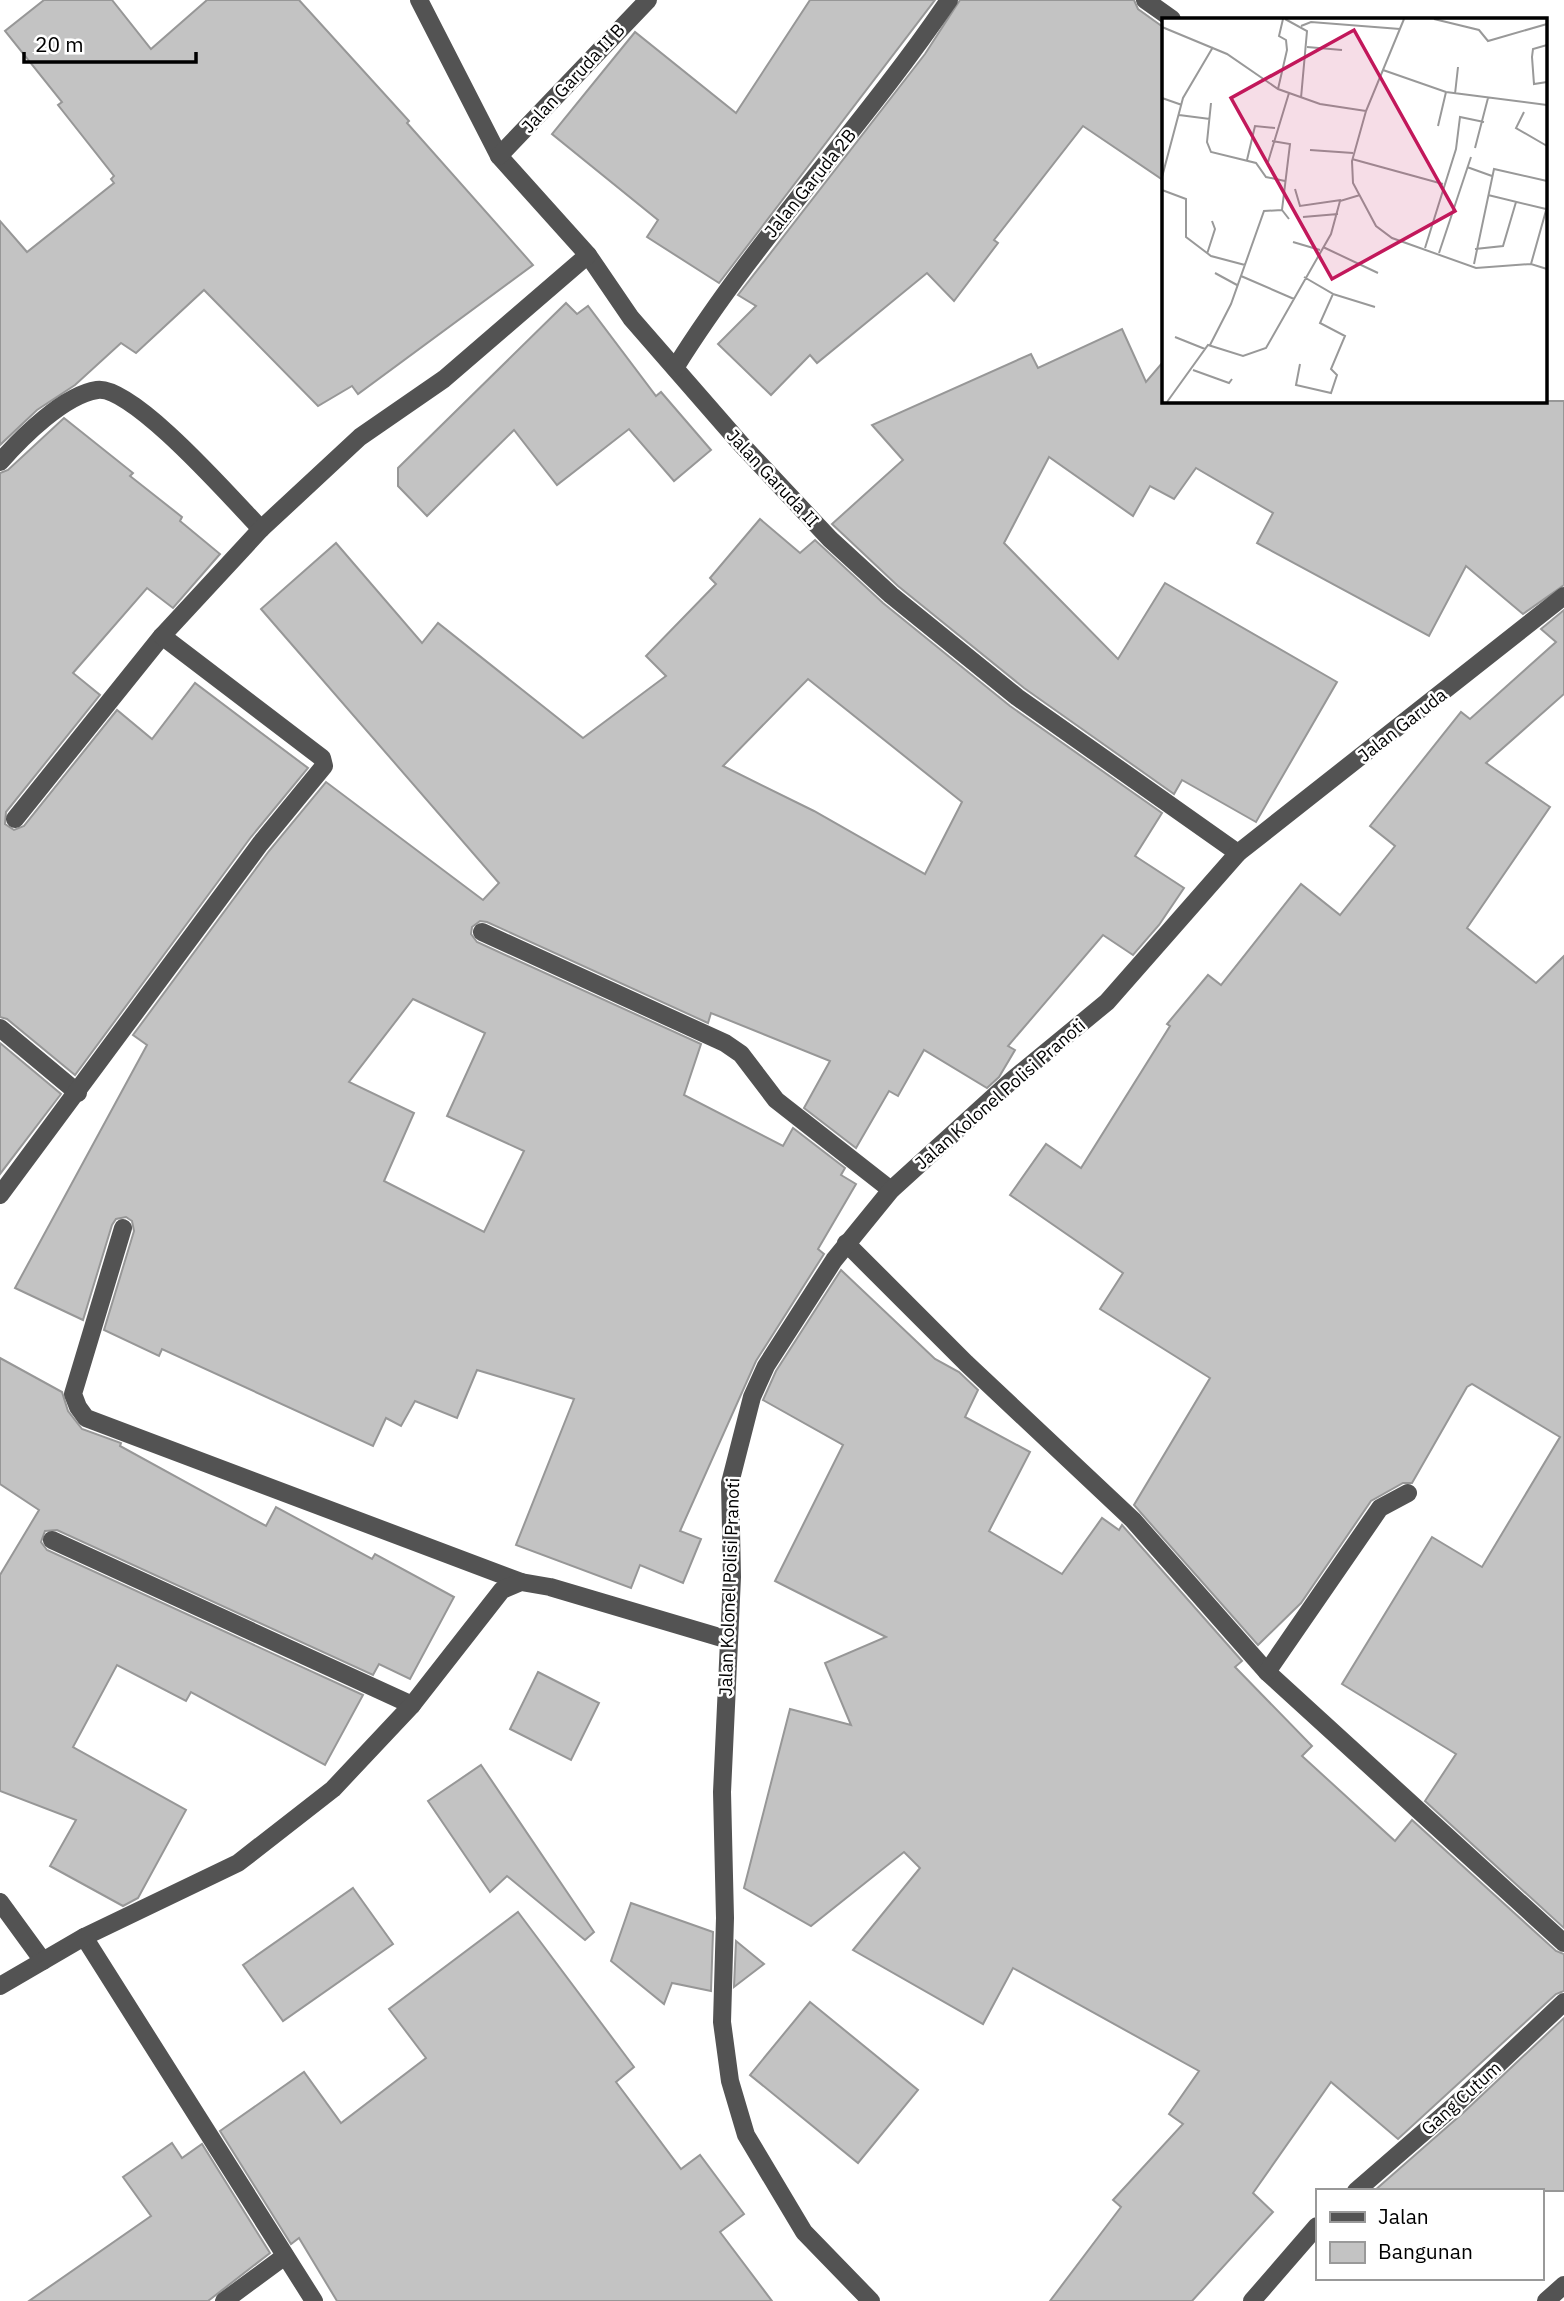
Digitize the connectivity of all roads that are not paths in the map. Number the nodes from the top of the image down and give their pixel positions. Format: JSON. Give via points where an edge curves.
{"nodes":[{"id":1,"x":419,"y":0,"type":"edge"},
{"id":2,"x":648,"y":0,"type":"edge"},
{"id":3,"x":949,"y":0,"type":"edge"},
{"id":4,"x":1145,"y":0,"type":"edge"},
{"id":5,"x":1171,"y":18,"type":"edge"},
{"id":6,"x":499,"y":156,"type":"junction"},
{"id":7,"x":588,"y":255,"type":"junction"},
{"id":8,"x":675,"y":368,"type":"junction"},
{"id":9,"x":0,"y":462,"type":"edge"},
{"id":10,"x":261,"y":529,"type":"junction"},
{"id":11,"x":1564,"y":596,"type":"edge"},
{"id":12,"x":162,"y":636,"type":"junction"},
{"id":13,"x":15,"y":819,"type":"dead end"},
{"id":14,"x":1238,"y":853,"type":"junction"},
{"id":15,"x":482,"y":932,"type":"dead end"},
{"id":16,"x":0,"y":1028,"type":"edge"},
{"id":17,"x":78,"y":1093,"type":"junction"},
{"id":18,"x":891,"y":1190,"type":"junction"},
{"id":19,"x":0,"y":1195,"type":"edge"},
{"id":20,"x":123,"y":1228,"type":"dead end"},
{"id":21,"x":846,"y":1243,"type":"junction"},
{"id":22,"x":1408,"y":1493,"type":"dead end"},
{"id":23,"x":52,"y":1540,"type":"dead end"},
{"id":24,"x":521,"y":1582,"type":"junction"},
{"id":25,"x":729,"y":1640,"type":"junction"},
{"id":26,"x":1267,"y":1672,"type":"junction"},
{"id":27,"x":412,"y":1705,"type":"junction"},
{"id":28,"x":0,"y":1902,"type":"edge"},
{"id":29,"x":84,"y":1937,"type":"junction"},
{"id":30,"x":1564,"y":1942,"type":"edge"},
{"id":31,"x":43,"y":1961,"type":"junction"},
{"id":32,"x":0,"y":1986,"type":"edge"},
{"id":33,"x":1564,"y":2002,"type":"edge"},
{"id":34,"x":1358,"y":2189,"type":"edge"},
{"id":35,"x":1316,"y":2227,"type":"edge"},
{"id":36,"x":285,"y":2256,"type":"junction"},
{"id":37,"x":1564,"y":2285,"type":"edge"},
{"id":38,"x":224,"y":2301,"type":"edge"},
{"id":39,"x":314,"y":2301,"type":"edge"},
{"id":40,"x":871,"y":2301,"type":"edge"},
{"id":41,"x":1252,"y":2301,"type":"edge"},
{"id":42,"x":1546,"y":2301,"type":"edge"}],
"edges":[{"from":1,"to":6,"type":"street","name":"Jalan Garuda II"},
{"from":2,"to":6,"type":"street","name":"Jalan Garuda II B"},
{"from":3,"to":8,"type":"street","name":"Jalan Garuda 2B","via":[[852,132],[710,311]]},
{"from":4,"to":5,"type":"street"},
{"from":6,"to":7,"type":"street","name":"Jalan Garuda II"},
{"from":7,"to":8,"type":"street","name":"Jalan Garuda II","via":[[631,318]]},
{"from":7,"to":10,"type":"street","via":[[444,379],[360,437]]},
{"from":8,"to":14,"type":"street","name":"Jalan Garuda II","via":[[830,539],[891,595],[1017,697]]},
{"from":9,"to":10,"type":"street","via":[[77,396],[99,389],[117,393],[150,416]]},
{"from":10,"to":12,"type":"street"},
{"from":11,"to":14,"type":"street","name":"Jalan Garuda"},
{"from":12,"to":13,"type":"street"},
{"from":12,"to":17,"type":"street","via":[[322,758],[324,766],[252,855]]},
{"from":14,"to":18,"type":"street","name":"Jalan Kolonel Polisi Pranoti","via":[[1107,1002]]},
{"from":15,"to":18,"type":"street","via":[[725,1043],[741,1054],[776,1100]]},
{"from":16,"to":17,"type":"street"},
{"from":17,"to":19,"type":"street"},
{"from":18,"to":21,"type":"street","name":"Jalan Kolonel Polisi Pranoti"},
{"from":20,"to":24,"type":"street","via":[[73,1394],[86,1418]]},
{"from":21,"to":25,"type":"street","name":"Jalan Kolonel Polisi Pranoti","via":[[766,1366],[741,1431],[730,1483]]},
{"from":21,"to":26,"type":"street","via":[[1133,1520]]},
{"from":22,"to":26,"type":"street","via":[[1380,1508]]},
{"from":23,"to":27,"type":"street"},
{"from":24,"to":25,"type":"street"},
{"from":24,"to":27,"type":"street","via":[[502,1590],[486,1608]]},
{"from":25,"to":40,"type":"street","name":"Jalan Kolonel Polisi Pranoti","via":[[722,1793],[722,2022],[730,2081],[746,2135],[804,2232]]},
{"from":26,"to":30,"type":"street"},
{"from":27,"to":29,"type":"street","via":[[333,1789],[238,1863]]},
{"from":28,"to":31,"type":"street"},
{"from":29,"to":31,"type":"street"},
{"from":29,"to":36,"type":"street"},
{"from":31,"to":32,"type":"street"},
{"from":33,"to":34,"type":"street","name":"Gang Cutum"},
{"from":35,"to":41,"type":"street"},
{"from":36,"to":38,"type":"street"},
{"from":36,"to":39,"type":"street"},
{"from":37,"to":42,"type":"street"}]}
